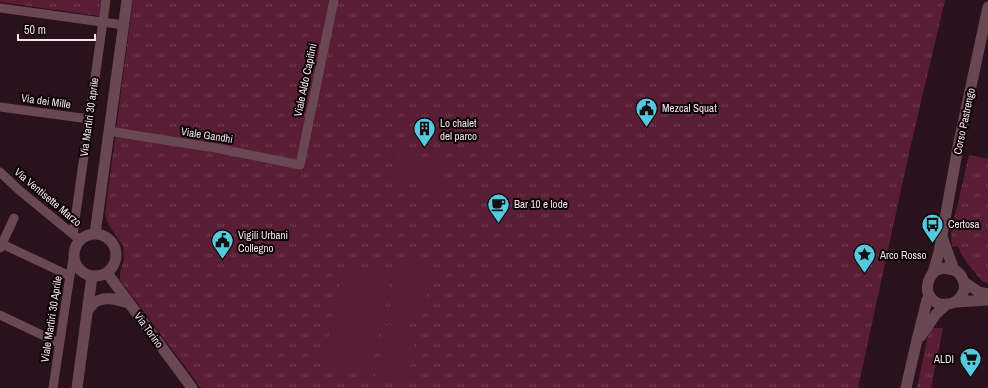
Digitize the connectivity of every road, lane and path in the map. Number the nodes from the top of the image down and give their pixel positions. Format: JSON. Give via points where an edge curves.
{"nodes":[{"id":1,"x":106,"y":0,"type":"edge"},
{"id":2,"x":127,"y":0,"type":"edge"},
{"id":3,"x":334,"y":0,"type":"edge"},
{"id":4,"x":988,"y":7,"type":"edge"},
{"id":5,"x":0,"y":8,"type":"edge"},
{"id":6,"x":102,"y":22,"type":"junction"},
{"id":7,"x":124,"y":25,"type":"junction"},
{"id":8,"x":0,"y":107,"type":"edge"},
{"id":9,"x":89,"y":119,"type":"junction"},
{"id":10,"x":109,"y":131,"type":"junction"},
{"id":11,"x":300,"y":164,"type":"joint"},
{"id":12,"x":0,"y":172,"type":"edge"},
{"id":13,"x":14,"y":218,"type":"dead end"},
{"id":14,"x":95,"y":234,"type":"junction"},
{"id":15,"x":942,"y":236,"type":"junction"},
{"id":16,"x":77,"y":237,"type":"junction"},
{"id":17,"x":1,"y":245,"type":"edge"},
{"id":18,"x":74,"y":253,"type":"junction"},
{"id":19,"x":954,"y":270,"type":"junction"},
{"id":20,"x":107,"y":273,"type":"junction"},
{"id":21,"x":934,"y":273,"type":"junction"},
{"id":22,"x":70,"y":276,"type":"junction"},
{"id":23,"x":92,"y":276,"type":"junction"},
{"id":24,"x":964,"y":282,"type":"junction"},
{"id":25,"x":988,"y":294,"type":"edge"},
{"id":26,"x":930,"y":296,"type":"junction"},
{"id":27,"x":988,"y":300,"type":"edge"},
{"id":28,"x":129,"y":303,"type":"junction"},
{"id":29,"x":951,"y":303,"type":"junction"},
{"id":30,"x":88,"y":310,"type":"junction"},
{"id":31,"x":0,"y":315,"type":"edge"},
{"id":32,"x":60,"y":343,"type":"junction"},
{"id":33,"x":916,"y":344,"type":"junction"},
{"id":34,"x":53,"y":388,"type":"edge"},
{"id":35,"x":77,"y":388,"type":"edge"},
{"id":36,"x":192,"y":388,"type":"edge"},
{"id":37,"x":906,"y":388,"type":"edge"}],
"edges":[{"from":1,"to":6,"type":"street","name":"Via Martiri 30 aprile"},
{"from":2,"to":7,"type":"street","name":"Via Martiri 30 aprile"},
{"from":3,"to":11,"type":"street","name":"Viale Aldo Capitini"},
{"from":4,"to":15,"type":"street","name":"Corso Pastrengo"},
{"from":5,"to":6,"type":"street"},
{"from":6,"to":7,"type":"street"},
{"from":6,"to":9,"type":"street","name":"Via Martiri 30 aprile"},
{"from":7,"to":10,"type":"street","name":"Via Martiri 30 aprile"},
{"from":8,"to":9,"type":"street","name":"Via dei Mille"},
{"from":9,"to":16,"type":"street","name":"Via Martiri 30 aprile"},
{"from":10,"to":11,"type":"street","name":"Viale Gandhi"},
{"from":10,"to":14,"type":"street","name":"Via Martiri 30 aprile"},
{"from":12,"to":16,"type":"street","name":"Via Ventisette Marzo"},
{"from":13,"to":17,"type":"street"},
{"from":14,"to":16,"type":"street"},
{"from":14,"to":20,"type":"street","via":[[108,239],[116,252],[116,260]]},
{"from":15,"to":19,"type":"street","name":"Corso Pastrengo"},
{"from":15,"to":21,"type":"street","name":"Corso Pastrengo"},
{"from":16,"to":18,"type":"street"},
{"from":17,"to":22,"type":"street"},
{"from":18,"to":22,"type":"street","name":"Viale Martiri 30 Aprile"},
{"from":18,"to":23,"type":"street","via":[[79,268]]},
{"from":19,"to":21,"type":"street","via":[[944,268]]},
{"from":19,"to":24,"type":"street"},
{"from":20,"to":23,"type":"street"},
{"from":20,"to":28,"type":"street","name":"Via Torino"},
{"from":21,"to":26,"type":"street","via":[[928,284]]},
{"from":22,"to":32,"type":"street","name":"Viale Martiri 30 Aprile"},
{"from":23,"to":30,"type":"street"},
{"from":24,"to":25,"type":"street","via":[[979,292]]},
{"from":24,"to":29,"type":"street","via":[[962,295]]},
{"from":26,"to":29,"type":"street","via":[[938,303]]},
{"from":26,"to":33,"type":"street"},
{"from":27,"to":29,"type":"street"},
{"from":28,"to":30,"type":"street","via":[[116,299],[100,299]]},
{"from":28,"to":36,"type":"street","name":"Via Torino"},
{"from":29,"to":33,"type":"street","via":[[936,314]]},
{"from":30,"to":35,"type":"street"},
{"from":31,"to":32,"type":"street"},
{"from":32,"to":34,"type":"street","name":"Viale Martiri 30 Aprile"},
{"from":33,"to":37,"type":"street"}]}
